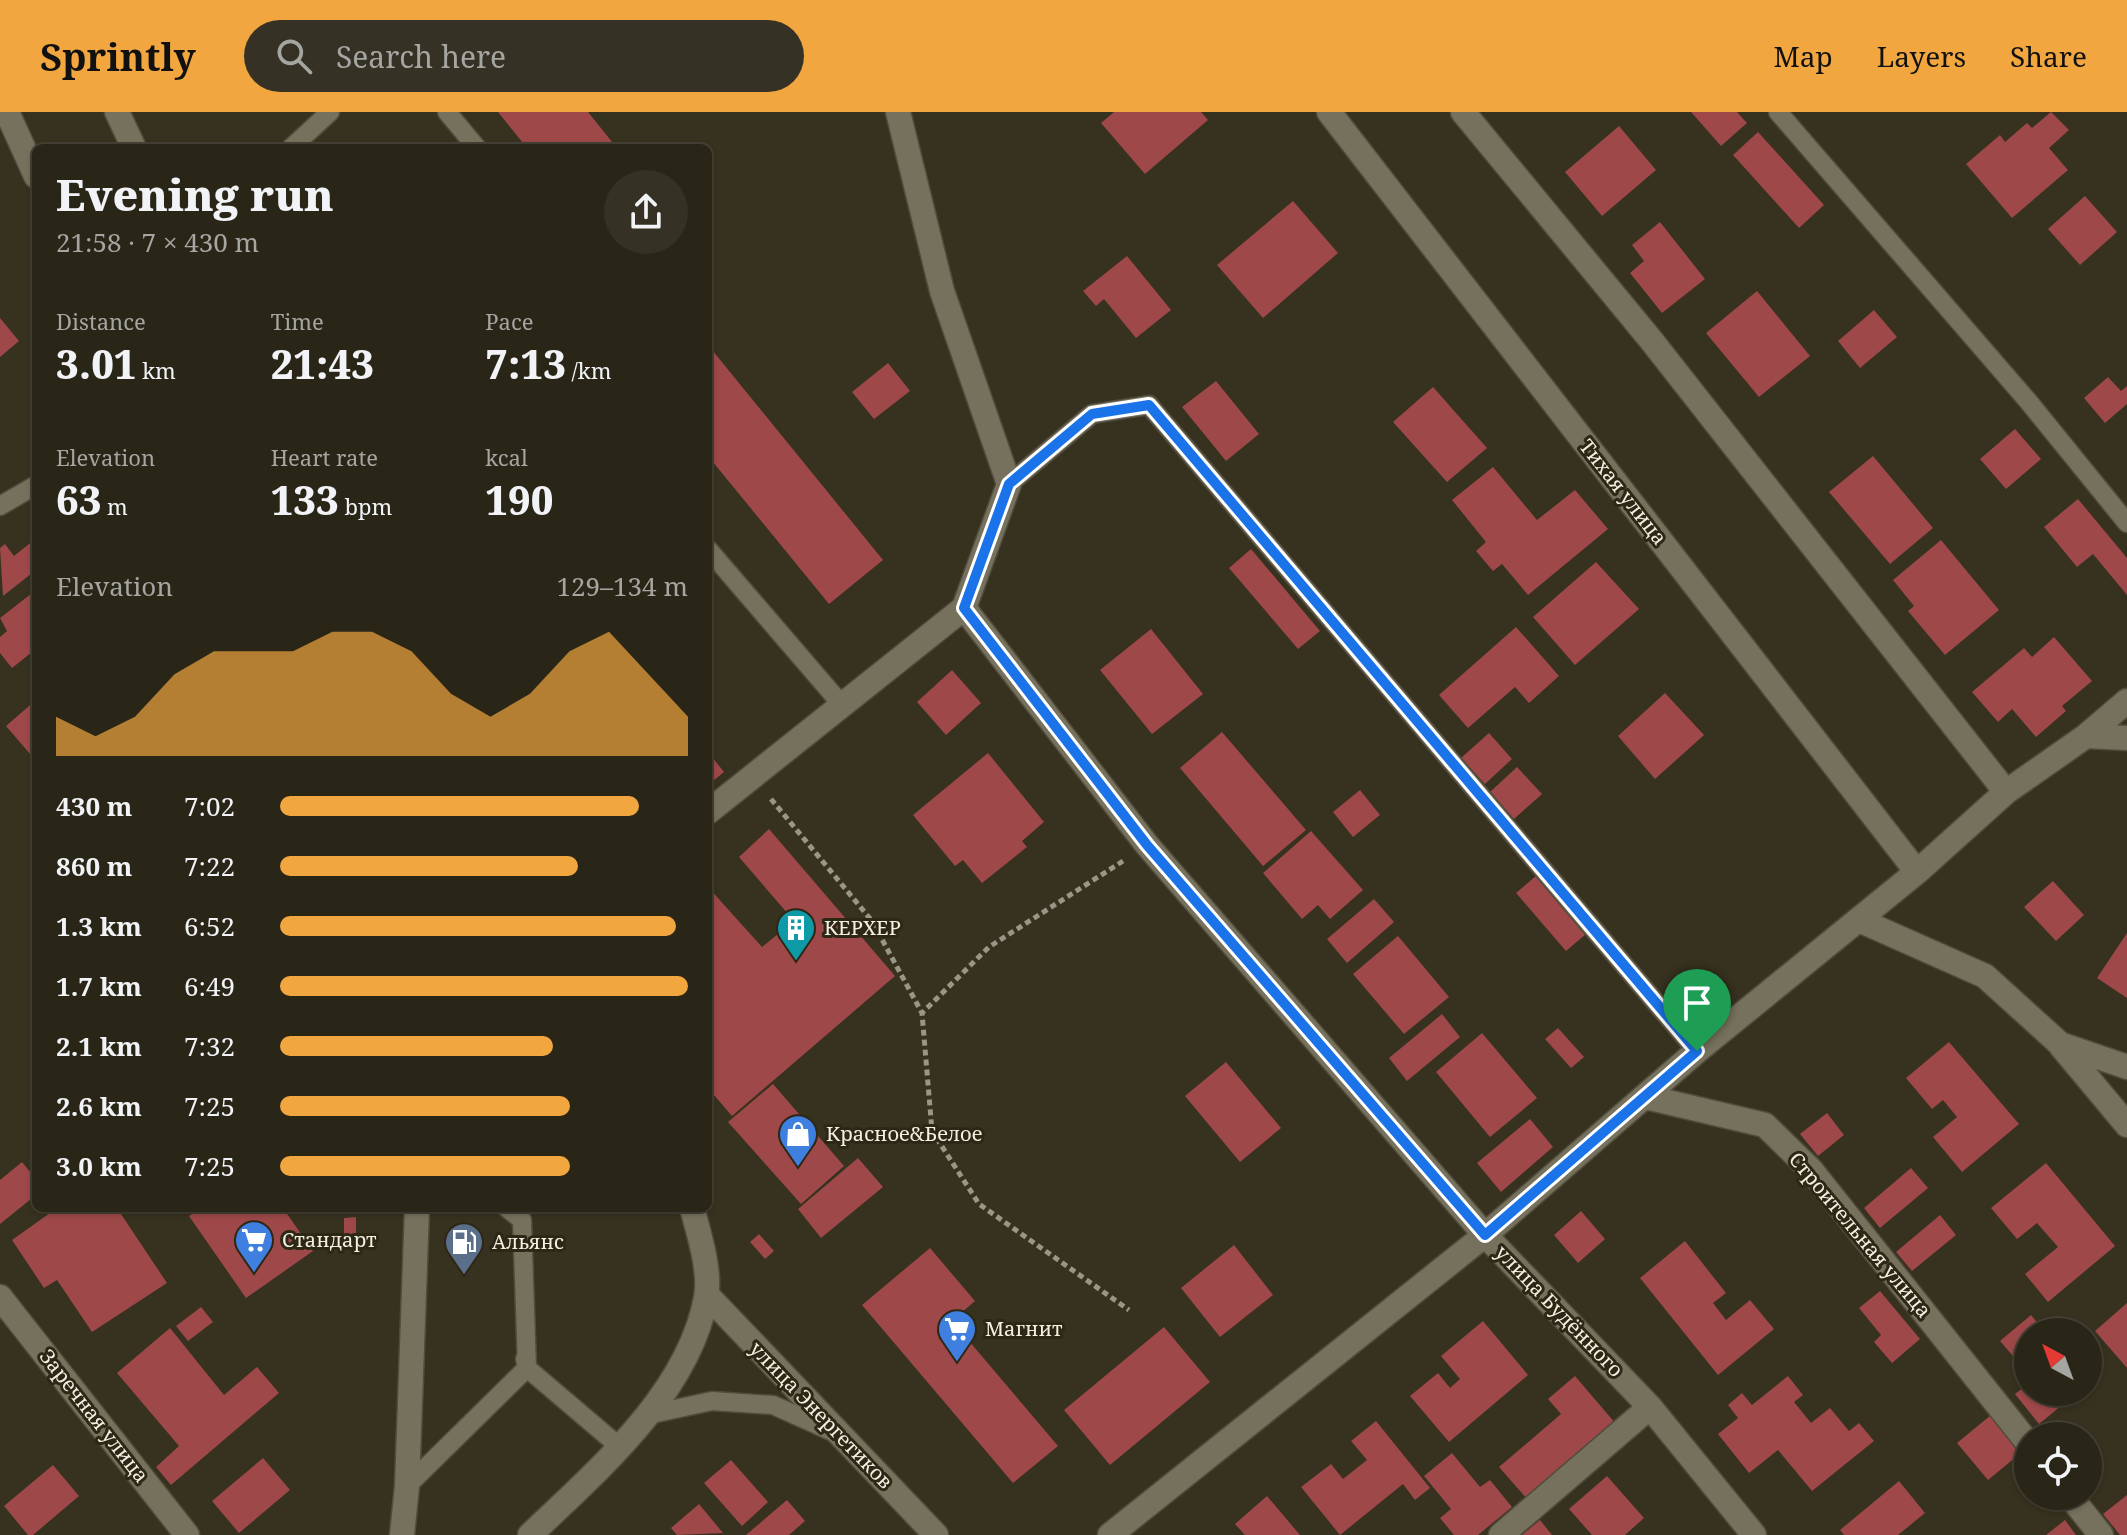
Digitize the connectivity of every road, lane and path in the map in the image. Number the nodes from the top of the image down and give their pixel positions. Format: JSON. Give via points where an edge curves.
{"nodes":[{"id":1,"x":7,"y":112,"type":"edge"},
{"id":2,"x":117,"y":112,"type":"edge"},
{"id":3,"x":330,"y":112,"type":"edge"},
{"id":4,"x":447,"y":112,"type":"edge"},
{"id":5,"x":898,"y":112,"type":"edge"},
{"id":6,"x":1329,"y":112,"type":"edge"},
{"id":7,"x":1463,"y":112,"type":"edge"},
{"id":8,"x":1778,"y":112,"type":"edge"},
{"id":9,"x":132,"y":144,"type":"edge"},
{"id":10,"x":295,"y":144,"type":"edge"},
{"id":11,"x":474,"y":144,"type":"edge"},
{"id":12,"x":32,"y":167,"type":"edge"},
{"id":13,"x":1009,"y":484,"type":"junction"},
{"id":14,"x":32,"y":487,"type":"edge"},
{"id":15,"x":0,"y":506,"type":"edge"},
{"id":16,"x":2127,"y":523,"type":"edge"},
{"id":17,"x":712,"y":554,"type":"edge"},
{"id":18,"x":964,"y":608,"type":"junction"},
{"id":19,"x":2127,"y":701,"type":"edge"},
{"id":20,"x":842,"y":705,"type":"junction"},
{"id":21,"x":2086,"y":736,"type":"junction"},
{"id":22,"x":2127,"y":738,"type":"edge"},
{"id":23,"x":751,"y":776,"type":"junction"},
{"id":24,"x":2006,"y":792,"type":"junction"},
{"id":25,"x":712,"y":809,"type":"edge"},
{"id":26,"x":1147,"y":845,"type":"junction"},
{"id":27,"x":1917,"y":872,"type":"junction"},
{"id":28,"x":1859,"y":920,"type":"junction"},
{"id":29,"x":922,"y":1013,"type":"junction"},
{"id":30,"x":2060,"y":1044,"type":"junction"},
{"id":31,"x":1697,"y":1051,"type":"junction"},
{"id":32,"x":2127,"y":1067,"type":"edge"},
{"id":33,"x":1646,"y":1097,"type":"junction"},
{"id":34,"x":2127,"y":1125,"type":"edge"},
{"id":35,"x":417,"y":1212,"type":"edge"},
{"id":36,"x":693,"y":1212,"type":"edge"},
{"id":37,"x":525,"y":1214,"type":"edge"},
{"id":38,"x":1485,"y":1235,"type":"junction"},
{"id":39,"x":707,"y":1295,"type":"junction"},
{"id":40,"x":0,"y":1297,"type":"edge"},
{"id":41,"x":1129,"y":1310,"type":"dead end"},
{"id":42,"x":527,"y":1368,"type":"junction"},
{"id":43,"x":1650,"y":1407,"type":"junction"},
{"id":44,"x":647,"y":1415,"type":"junction"},
{"id":45,"x":2014,"y":1425,"type":"edge"},
{"id":46,"x":841,"y":1435,"type":"junction"},
{"id":47,"x":621,"y":1448,"type":"junction"},
{"id":48,"x":407,"y":1486,"type":"junction"},
{"id":49,"x":2081,"y":1510,"type":"edge"},
{"id":50,"x":187,"y":1535,"type":"edge"},
{"id":51,"x":402,"y":1535,"type":"edge"},
{"id":52,"x":530,"y":1535,"type":"edge"},
{"id":53,"x":936,"y":1535,"type":"edge"},
{"id":54,"x":1110,"y":1535,"type":"edge"},
{"id":55,"x":1501,"y":1535,"type":"edge"},
{"id":56,"x":1754,"y":1535,"type":"edge"},
{"id":57,"x":2101,"y":1535,"type":"edge"}],
"edges":[{"from":1,"to":12,"type":"street"},
{"from":2,"to":9,"type":"street"},
{"from":3,"to":10,"type":"lane"},
{"from":4,"to":11,"type":"lane"},
{"from":5,"to":13,"type":"street","via":[[942,291]]},
{"from":6,"to":27,"type":"street","name":"Тихая улица"},
{"from":7,"to":24,"type":"street","via":[[1651,340]]},
{"from":8,"to":16,"type":"lane"},
{"from":13,"to":18,"type":"street"},
{"from":13,"to":31,"type":"lane","via":[[1092,414],[1149,405]]},
{"from":14,"to":15,"type":"lane"},
{"from":17,"to":20,"type":"lane"},
{"from":18,"to":20,"type":"street"},
{"from":18,"to":26,"type":"street","name":"улица Будённого"},
{"from":19,"to":21,"type":"street"},
{"from":20,"to":23,"type":"street"},
{"from":21,"to":22,"type":"street"},
{"from":21,"to":24,"type":"street"},
{"from":23,"to":25,"type":"street"},
{"from":23,"to":29,"type":"path","via":[[872,921]]},
{"from":24,"to":27,"type":"street"},
{"from":26,"to":29,"type":"path","via":[[989,947]]},
{"from":26,"to":38,"type":"street","name":"улица Будённого"},
{"from":27,"to":28,"type":"street"},
{"from":28,"to":30,"type":"street","via":[[1985,976]]},
{"from":28,"to":31,"type":"street"},
{"from":29,"to":41,"type":"path","via":[[932,1131],[979,1204]]},
{"from":30,"to":32,"type":"street"},
{"from":30,"to":34,"type":"street"},
{"from":31,"to":33,"type":"street"},
{"from":33,"to":38,"type":"street"},
{"from":33,"to":45,"type":"street","name":"Строительная улица","via":[[1765,1125],[1811,1170]]},
{"from":35,"to":48,"type":"street"},
{"from":36,"to":39,"type":"street"},
{"from":37,"to":42,"type":"lane","via":[[516,1314]]},
{"from":38,"to":43,"type":"street","name":"улица Будённого"},
{"from":38,"to":54,"type":"street"},
{"from":39,"to":44,"type":"street","via":[[691,1345]]},
{"from":39,"to":46,"type":"street","name":"улица Энергетиков"},
{"from":40,"to":50,"type":"street","name":"Заречная улица"},
{"from":42,"to":47,"type":"lane"},
{"from":42,"to":48,"type":"lane"},
{"from":43,"to":55,"type":"street"},
{"from":43,"to":56,"type":"street","name":"улица Будённого"},
{"from":44,"to":46,"type":"lane","via":[[712,1401],[773,1405]]},
{"from":44,"to":47,"type":"street"},
{"from":46,"to":53,"type":"street","name":"улица Энергетиков"},
{"from":47,"to":52,"type":"street"},
{"from":48,"to":51,"type":"street"},
{"from":49,"to":57,"type":"street"}]}
